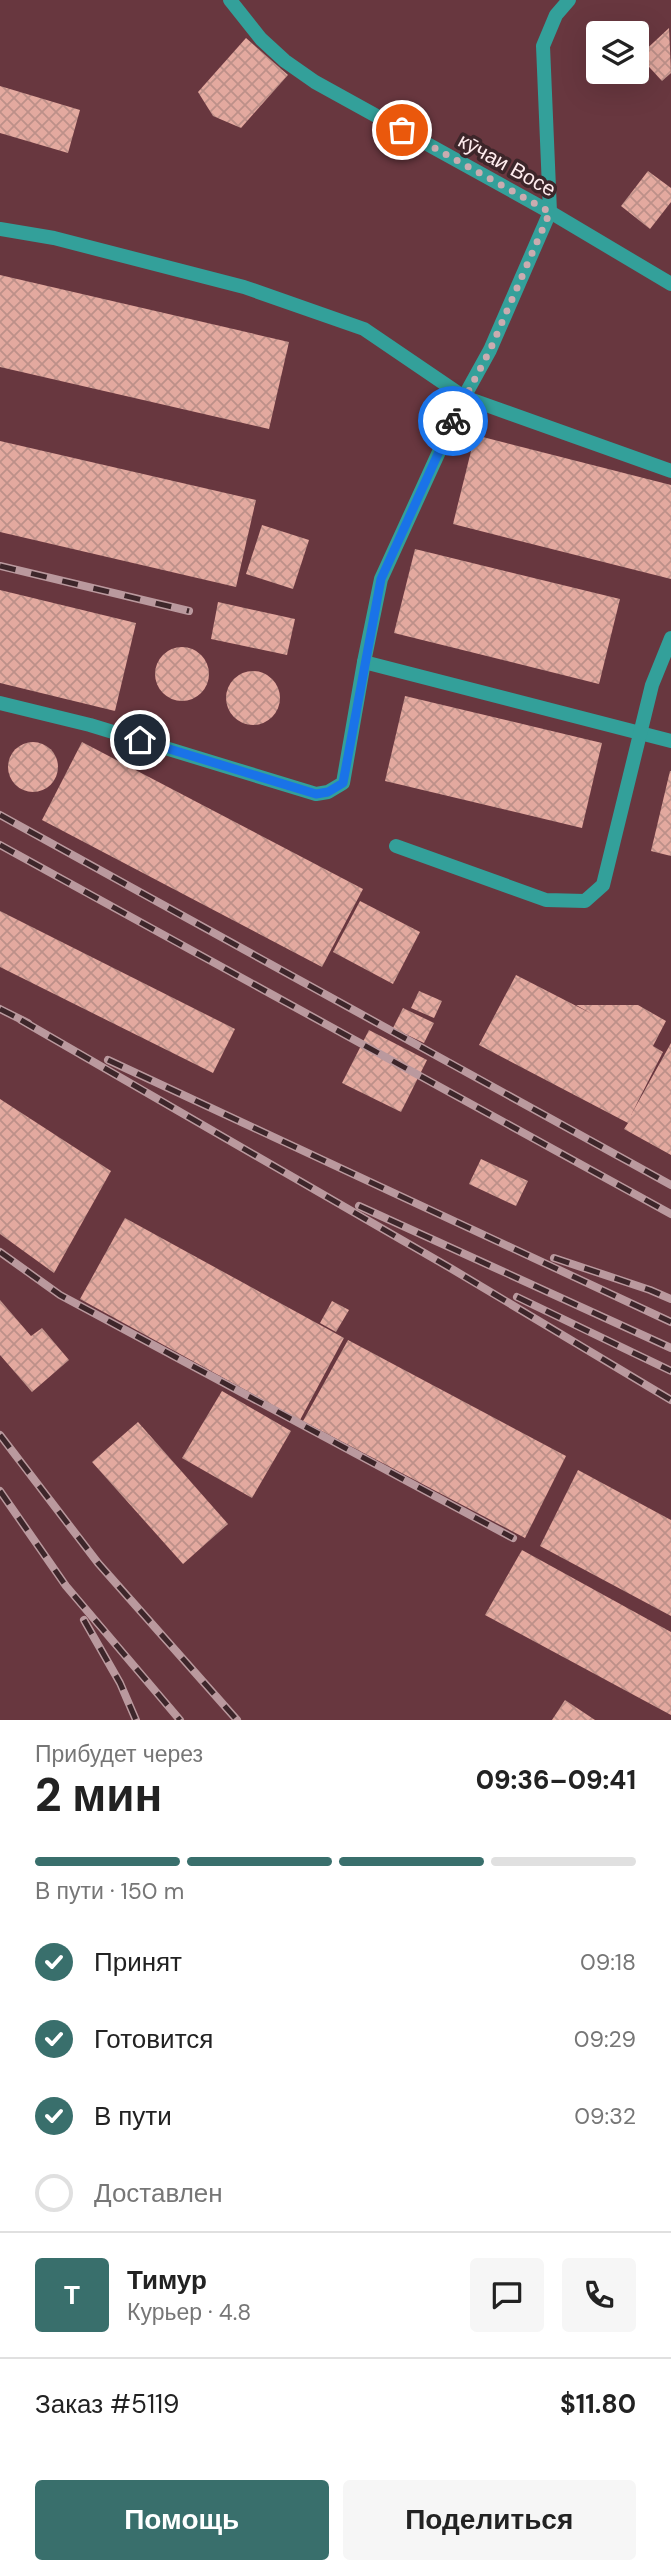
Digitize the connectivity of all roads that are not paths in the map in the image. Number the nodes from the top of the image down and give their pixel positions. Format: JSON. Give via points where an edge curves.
{"nodes":[{"id":1,"x":230,"y":0,"type":"edge"},
{"id":2,"x":569,"y":0,"type":"edge"},
{"id":3,"x":550,"y":212,"type":"junction"},
{"id":4,"x":0,"y":229,"type":"edge"},
{"id":5,"x":671,"y":284,"type":"edge"},
{"id":6,"x":464,"y":397,"type":"junction"},
{"id":7,"x":671,"y":471,"type":"edge"},
{"id":8,"x":671,"y":638,"type":"edge"},
{"id":9,"x":365,"y":663,"type":"junction"},
{"id":10,"x":0,"y":703,"type":"edge"},
{"id":11,"x":641,"y":733,"type":"junction"},
{"id":12,"x":671,"y":741,"type":"edge"},
{"id":13,"x":396,"y":846,"type":"dead end"}],
"edges":[{"from":1,"to":3,"type":"street","name":"кӯчаи Восе","via":[[261,39],[315,82]]},
{"from":2,"to":3,"type":"street","via":[[556,15],[542,46]]},
{"from":3,"to":5,"type":"street","name":"кӯчаи Восе"},
{"from":3,"to":6,"type":"street","via":[[490,350]]},
{"from":4,"to":6,"type":"street","via":[[54,237],[244,287],[364,329]]},
{"from":6,"to":7,"type":"street"},
{"from":6,"to":9,"type":"street","via":[[381,579]]},
{"from":8,"to":11,"type":"street","via":[[652,685]]},
{"from":9,"to":10,"type":"street","via":[[343,783],[316,794],[90,725]]},
{"from":9,"to":11,"type":"street"},
{"from":11,"to":12,"type":"street"},
{"from":11,"to":13,"type":"street","via":[[603,885],[585,901],[546,900]]}]}
